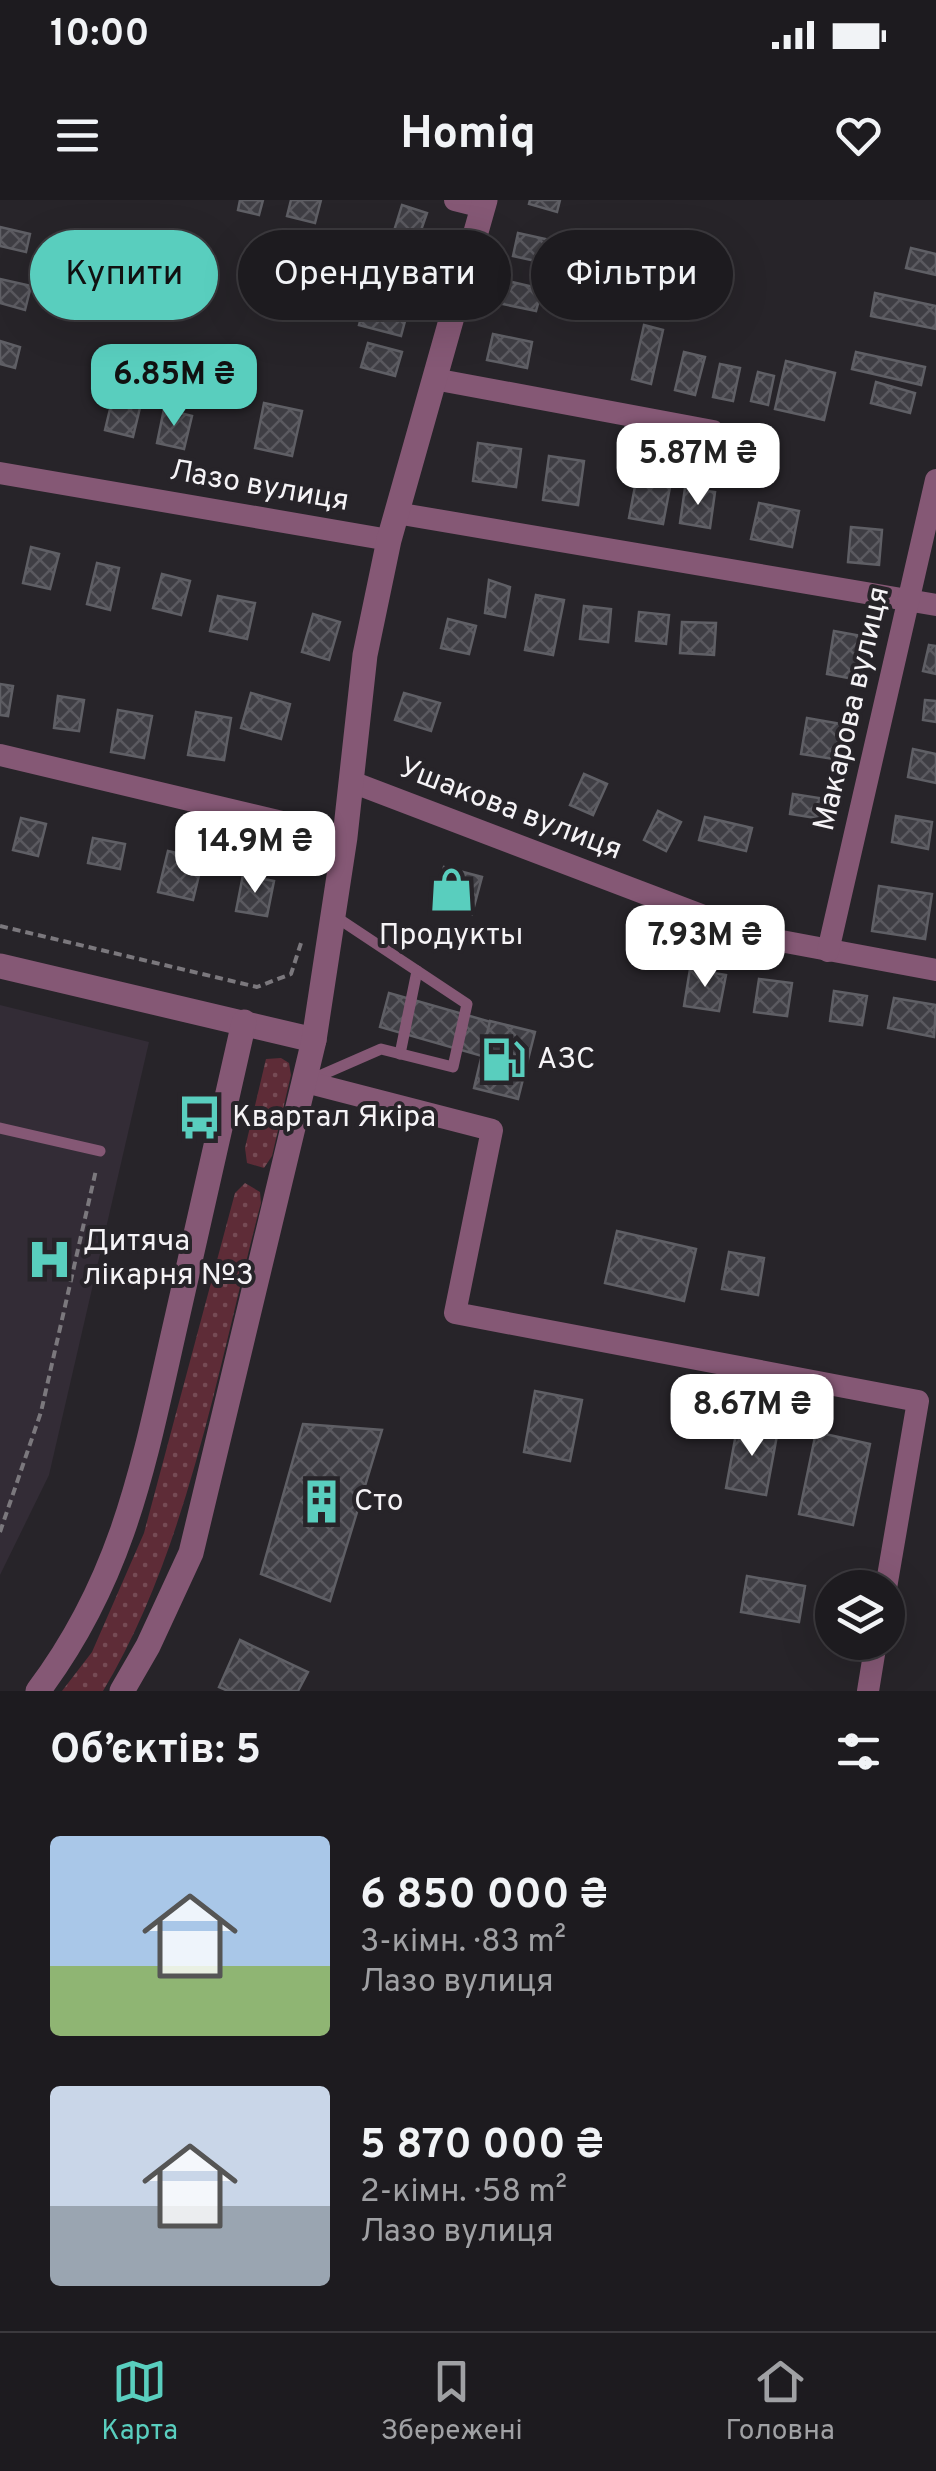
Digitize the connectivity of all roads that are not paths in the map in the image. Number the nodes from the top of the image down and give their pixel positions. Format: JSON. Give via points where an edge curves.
{"nodes":[{"id":1,"x":455,"y":200,"type":"edge"},
{"id":2,"x":484,"y":203,"type":"edge"},
{"id":3,"x":434,"y":379,"type":"junction"},
{"id":4,"x":713,"y":431,"type":"dead end"},
{"id":5,"x":0,"y":473,"type":"edge"},
{"id":6,"x":936,"y":480,"type":"edge"},
{"id":7,"x":396,"y":513,"type":"junction"},
{"id":8,"x":389,"y":540,"type":"junction"},
{"id":9,"x":908,"y":602,"type":"junction"},
{"id":10,"x":936,"y":605,"type":"edge"},
{"id":11,"x":0,"y":755,"type":"edge"},
{"id":12,"x":352,"y":782,"type":"junction"},
{"id":13,"x":345,"y":837,"type":"junction"},
{"id":14,"x":333,"y":916,"type":"junction"},
{"id":15,"x":828,"y":950,"type":"junction"},
{"id":16,"x":0,"y":966,"type":"edge"},
{"id":17,"x":936,"y":970,"type":"edge"},
{"id":18,"x":418,"y":972,"type":"junction"},
{"id":19,"x":244,"y":1022,"type":"junction"},
{"id":20,"x":314,"y":1040,"type":"junction"},
{"id":21,"x":400,"y":1054,"type":"junction"},
{"id":22,"x":306,"y":1082,"type":"junction"},
{"id":23,"x":0,"y":1128,"type":"edge"},
{"id":24,"x":100,"y":1150,"type":"road end"},
{"id":25,"x":927,"y":1403,"type":"edge"},
{"id":26,"x":890,"y":1570,"type":"edge"},
{"id":27,"x":873,"y":1660,"type":"edge"},
{"id":28,"x":38,"y":1691,"type":"edge"},
{"id":29,"x":122,"y":1691,"type":"edge"},
{"id":30,"x":868,"y":1691,"type":"edge"}],
"edges":[{"from":1,"to":2,"type":"street"},
{"from":2,"to":3,"type":"street"},
{"from":3,"to":4,"type":"street"},
{"from":3,"to":7,"type":"street"},
{"from":5,"to":8,"type":"street","name":"Лазо вулиця"},
{"from":6,"to":9,"type":"street","name":"Макарова вулиця"},
{"from":7,"to":8,"type":"street"},
{"from":7,"to":9,"type":"street"},
{"from":8,"to":12,"type":"street","via":[[365,655]]},
{"from":9,"to":10,"type":"street"},
{"from":9,"to":15,"type":"street","name":"Макарова вулиця"},
{"from":11,"to":13,"type":"street"},
{"from":12,"to":13,"type":"street"},
{"from":12,"to":15,"type":"street","name":"Ушакова вулиця","via":[[759,937]]},
{"from":13,"to":14,"type":"street"},
{"from":14,"to":18,"type":"lane"},
{"from":14,"to":20,"type":"street"},
{"from":15,"to":17,"type":"street","name":"Ушакова вулиця"},
{"from":16,"to":19,"type":"street"},
{"from":18,"to":21,"type":"lane"},
{"from":18,"to":21,"type":"lane","via":[[467,1004],[457,1051],[453,1066]]},
{"from":19,"to":20,"type":"street"},
{"from":19,"to":28,"type":"street","via":[[140,1482],[106,1582]]},
{"from":20,"to":22,"type":"street"},
{"from":21,"to":22,"type":"lane","via":[[380,1049]]},
{"from":22,"to":25,"type":"street","via":[[492,1130],[455,1312]]},
{"from":22,"to":29,"type":"street","via":[[191,1553]]},
{"from":23,"to":24,"type":"lane"},
{"from":25,"to":26,"type":"street"},
{"from":27,"to":30,"type":"street"}]}
